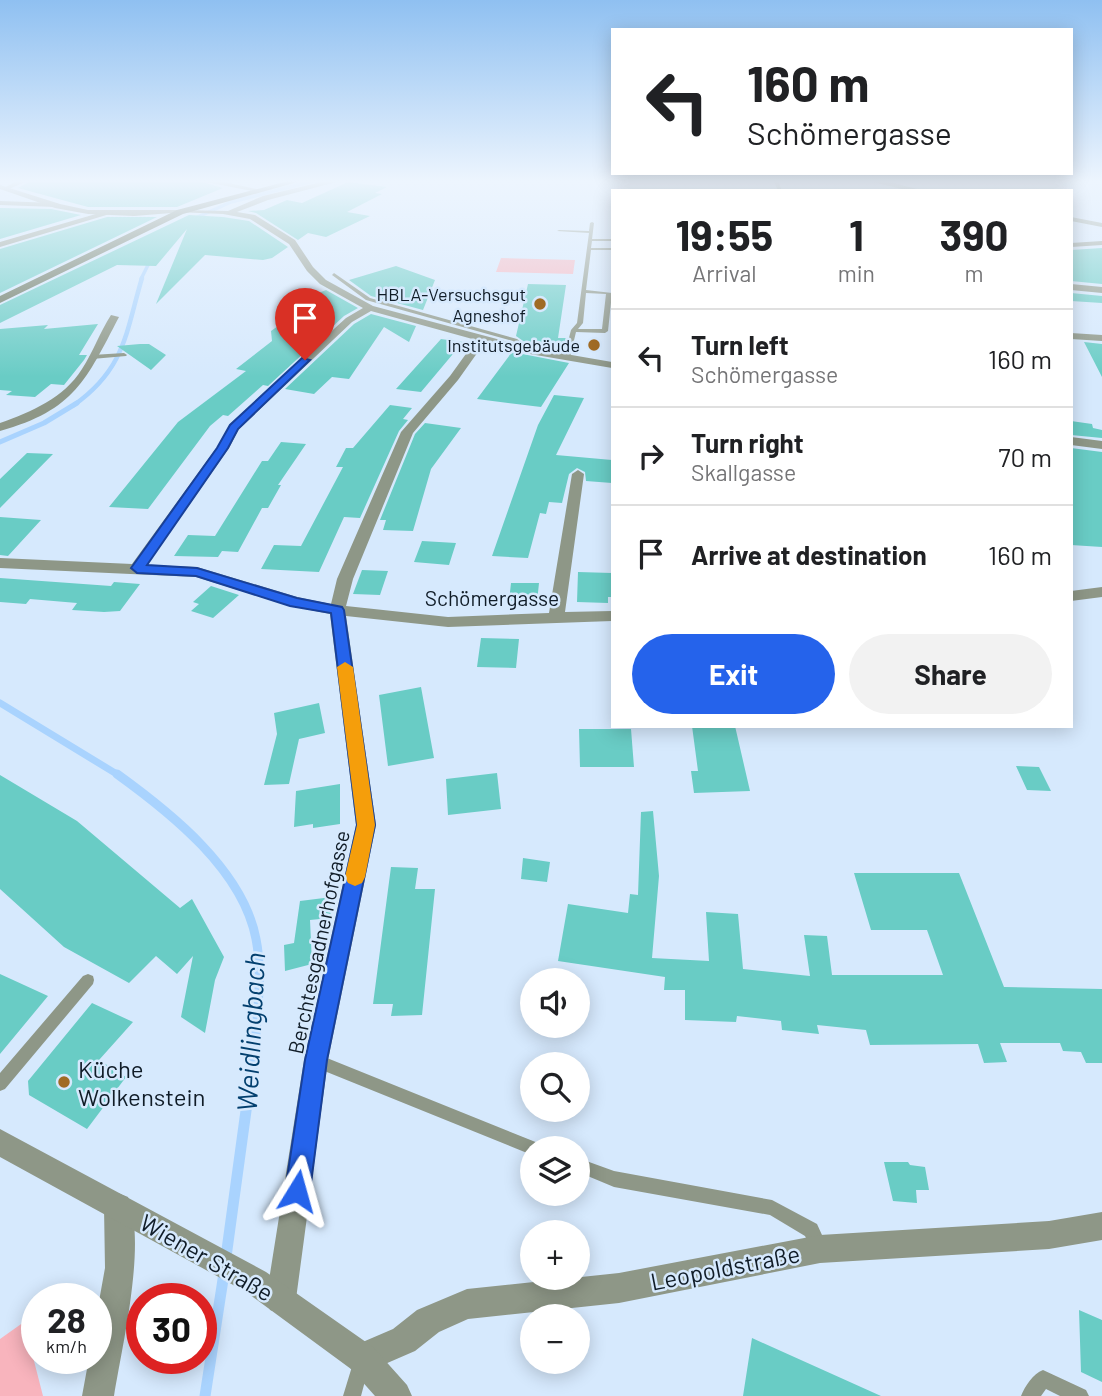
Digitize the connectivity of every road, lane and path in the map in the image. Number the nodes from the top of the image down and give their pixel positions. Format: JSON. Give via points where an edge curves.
{"nodes":[{"id":1,"x":110,"y":246,"type":"edge"},
{"id":2,"x":295,"y":246,"type":"edge"},
{"id":3,"x":590,"y":249,"type":"joint"},
{"id":4,"x":611,"y":249,"type":"edge"},
{"id":5,"x":334,"y":274,"type":"dead end"},
{"id":6,"x":1073,"y":287,"type":"edge"},
{"id":7,"x":1102,"y":290,"type":"edge"},
{"id":8,"x":585,"y":291,"type":"junction"},
{"id":9,"x":0,"y":300,"type":"edge"},
{"id":10,"x":370,"y":308,"type":"junction"},
{"id":11,"x":114,"y":317,"type":"dead end"},
{"id":12,"x":574,"y":330,"type":"junction"},
{"id":13,"x":1073,"y":337,"type":"edge"},
{"id":14,"x":1102,"y":338,"type":"edge"},
{"id":15,"x":482,"y":339,"type":"junction"},
{"id":16,"x":530,"y":351,"type":"junction"},
{"id":17,"x":124,"y":355,"type":"dead end"},
{"id":18,"x":95,"y":357,"type":"junction"},
{"id":19,"x":567,"y":357,"type":"junction"},
{"id":20,"x":611,"y":365,"type":"edge"},
{"id":21,"x":0,"y":427,"type":"edge"},
{"id":22,"x":1073,"y":441,"type":"edge"},
{"id":23,"x":1102,"y":445,"type":"edge"},
{"id":24,"x":578,"y":474,"type":"dead end"},
{"id":25,"x":0,"y":563,"type":"edge"},
{"id":26,"x":137,"y":568,"type":"junction"},
{"id":27,"x":1102,"y":592,"type":"edge"},
{"id":28,"x":1073,"y":596,"type":"edge"},
{"id":29,"x":337,"y":610,"type":"junction"},
{"id":30,"x":611,"y":616,"type":"edge"},
{"id":31,"x":556,"y":619,"type":"junction"},
{"id":32,"x":88,"y":980,"type":"dead end"},
{"id":33,"x":316,"y":1060,"type":"junction"},
{"id":34,"x":0,"y":1083,"type":"edge"},
{"id":35,"x":0,"y":1142,"type":"edge"},
{"id":36,"x":520,"y":1143,"type":"edge"},
{"id":37,"x":590,"y":1170,"type":"edge"},
{"id":38,"x":118,"y":1207,"type":"junction"},
{"id":39,"x":1102,"y":1226,"type":"edge"},
{"id":40,"x":820,"y":1249,"type":"junction"},
{"id":41,"x":281,"y":1299,"type":"junction"},
{"id":42,"x":362,"y":1359,"type":"junction"},
{"id":43,"x":98,"y":1396,"type":"edge"},
{"id":44,"x":352,"y":1396,"type":"edge"},
{"id":45,"x":396,"y":1396,"type":"edge"},
{"id":46,"x":1030,"y":1396,"type":"edge"},
{"id":47,"x":1080,"y":1396,"type":"edge"}],
"edges":[{"from":1,"to":9,"type":"main road"},
{"from":2,"to":10,"type":"street","via":[[319,279]]},
{"from":3,"to":4,"type":"lane"},
{"from":3,"to":8,"type":"lane"},
{"from":5,"to":16,"type":"lane","via":[[368,299],[515,340]]},
{"from":6,"to":7,"type":"street"},
{"from":8,"to":12,"type":"lane","via":[[580,323]]},
{"from":8,"to":12,"type":"lane","via":[[609,293],[605,331]]},
{"from":10,"to":15,"type":"street"},
{"from":10,"to":26,"type":"street","via":[[348,320],[234,427]]},
{"from":11,"to":18,"type":"street"},
{"from":12,"to":19,"type":"lane"},
{"from":13,"to":14,"type":"street"},
{"from":15,"to":16,"type":"street"},
{"from":15,"to":29,"type":"street","name":"Berchtesgadnerhofgasse","via":[[407,432],[345,579]]},
{"from":16,"to":19,"type":"street"},
{"from":17,"to":18,"type":"lane"},
{"from":18,"to":21,"type":"street","via":[[79,381],[54,402]]},
{"from":19,"to":20,"type":"street"},
{"from":22,"to":23,"type":"street"},
{"from":24,"to":31,"type":"street"},
{"from":25,"to":26,"type":"street","name":"Schömergasse"},
{"from":26,"to":29,"type":"street","name":"Schömergasse","via":[[197,572]]},
{"from":27,"to":28,"type":"street"},
{"from":29,"to":31,"type":"street","name":"Schömergasse","via":[[448,622]]},
{"from":29,"to":33,"type":"street","name":"Berchtesgadnerhofgasse","via":[[366,825]]},
{"from":30,"to":31,"type":"street","name":"Schömergasse"},
{"from":32,"to":34,"type":"lane"},
{"from":33,"to":36,"type":"lane"},
{"from":33,"to":41,"type":"street","name":"Berchtesgadnerhofgasse"},
{"from":35,"to":38,"type":"street","name":"Wiener Straße"},
{"from":37,"to":40,"type":"lane","via":[[614,1180],[772,1208],[811,1230]]},
{"from":38,"to":41,"type":"street","name":"Wiener Straße"},
{"from":38,"to":43,"type":"street","via":[[120,1268]]},
{"from":39,"to":40,"type":"street","name":"Leopoldstraße","via":[[1049,1235]]},
{"from":40,"to":42,"type":"street","name":"Leopoldstraße","via":[[619,1288],[467,1304]]},
{"from":41,"to":42,"type":"street","name":"Wiener Straße"},
{"from":42,"to":44,"type":"lane"},
{"from":42,"to":45,"type":"street","name":"Wiener Straße"},
{"from":46,"to":47,"type":"lane","via":[[1043,1379]]}]}
